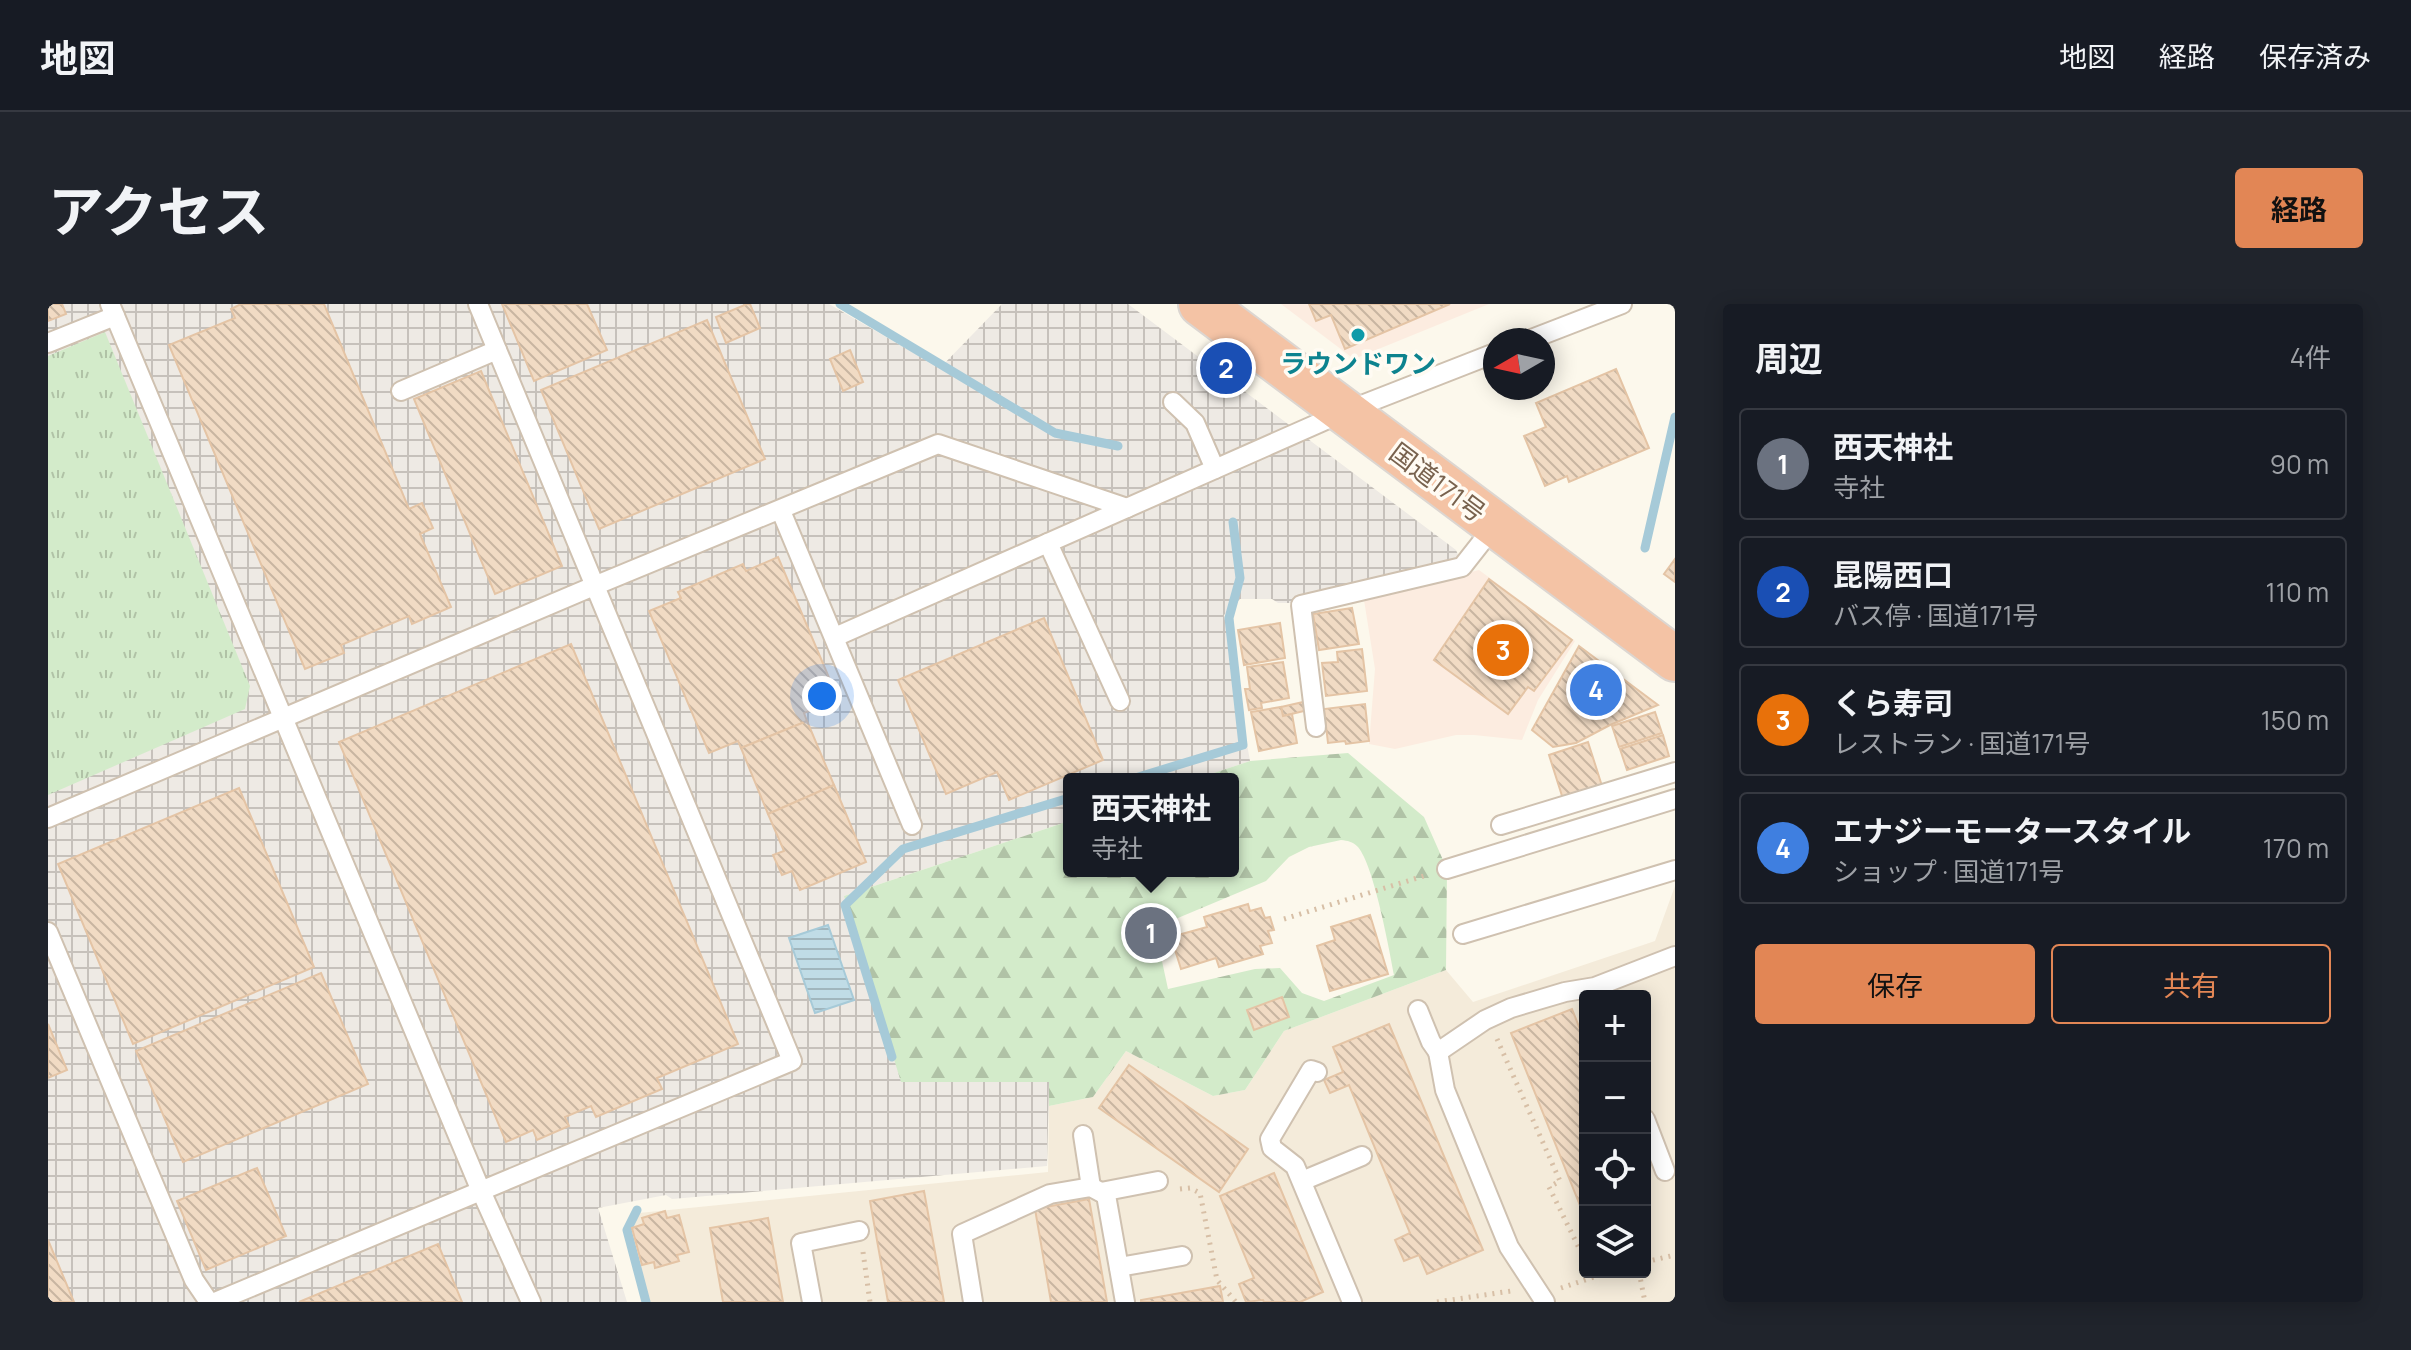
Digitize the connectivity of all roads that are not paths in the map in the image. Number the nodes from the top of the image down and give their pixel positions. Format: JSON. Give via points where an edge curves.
{"nodes":[{"id":1,"x":478,"y":304,"type":"edge"},
{"id":2,"x":1201,"y":304,"type":"edge"},
{"id":3,"x":1622,"y":304,"type":"edge"},
{"id":4,"x":112,"y":310,"type":"edge"},
{"id":5,"x":1555,"y":330,"type":"edge"},
{"id":6,"x":48,"y":343,"type":"edge"},
{"id":7,"x":497,"y":350,"type":"junction"},
{"id":8,"x":1483,"y":358,"type":"edge"},
{"id":9,"x":401,"y":391,"type":"dead end"},
{"id":10,"x":1173,"y":402,"type":"dead end"},
{"id":11,"x":1344,"y":412,"type":"junction"},
{"id":12,"x":1215,"y":469,"type":"junction"},
{"id":13,"x":1127,"y":508,"type":"junction"},
{"id":14,"x":781,"y":511,"type":"junction"},
{"id":15,"x":1495,"y":525,"type":"junction"},
{"id":16,"x":1048,"y":543,"type":"junction"},
{"id":17,"x":594,"y":586,"type":"junction"},
{"id":18,"x":835,"y":637,"type":"junction"},
{"id":19,"x":1675,"y":659,"type":"edge"},
{"id":20,"x":1120,"y":701,"type":"dead end"},
{"id":21,"x":282,"y":719,"type":"junction"},
{"id":22,"x":1316,"y":727,"type":"dead end"},
{"id":23,"x":1675,"y":772,"type":"edge"},
{"id":24,"x":1675,"y":799,"type":"edge"},
{"id":25,"x":48,"y":818,"type":"edge"},
{"id":26,"x":912,"y":825,"type":"dead end"},
{"id":27,"x":1501,"y":825,"type":"dead end"},
{"id":28,"x":1447,"y":869,"type":"road end"},
{"id":29,"x":1675,"y":870,"type":"edge"},
{"id":30,"x":48,"y":932,"type":"edge"},
{"id":31,"x":1463,"y":934,"type":"dead end"},
{"id":32,"x":1675,"y":956,"type":"edge"},
{"id":33,"x":1601,"y":990,"type":"edge"},
{"id":34,"x":1579,"y":992,"type":"edge"},
{"id":35,"x":1418,"y":1010,"type":"dead end"},
{"id":36,"x":1438,"y":1052,"type":"junction"},
{"id":37,"x":1317,"y":1072,"type":"dead end"},
{"id":38,"x":1651,"y":1134,"type":"edge"},
{"id":39,"x":1083,"y":1135,"type":"dead end"},
{"id":40,"x":1362,"y":1156,"type":"dead end"},
{"id":41,"x":1665,"y":1171,"type":"dead end"},
{"id":42,"x":1158,"y":1181,"type":"road end"},
{"id":43,"x":1302,"y":1181,"type":"junction"},
{"id":44,"x":1096,"y":1189,"type":"junction"},
{"id":45,"x":481,"y":1191,"type":"junction"},
{"id":46,"x":859,"y":1231,"type":"road end"},
{"id":47,"x":1182,"y":1256,"type":"dead end"},
{"id":48,"x":1119,"y":1267,"type":"junction"},
{"id":49,"x":209,"y":1302,"type":"edge"},
{"id":50,"x":215,"y":1302,"type":"edge"},
{"id":51,"x":531,"y":1302,"type":"edge"},
{"id":52,"x":812,"y":1302,"type":"edge"},
{"id":53,"x":973,"y":1302,"type":"edge"},
{"id":54,"x":1125,"y":1302,"type":"edge"},
{"id":55,"x":1352,"y":1302,"type":"edge"},
{"id":56,"x":1545,"y":1302,"type":"edge"}],
"edges":[{"from":1,"to":7,"type":"lane"},
{"from":2,"to":11,"type":"highway","name":"国道171号"},
{"from":3,"to":5,"type":"lane"},
{"from":4,"to":6,"type":"lane"},
{"from":4,"to":21,"type":"lane"},
{"from":7,"to":9,"type":"lane"},
{"from":7,"to":17,"type":"lane"},
{"from":8,"to":11,"type":"lane"},
{"from":10,"to":12,"type":"lane","via":[[1195,423]]},
{"from":11,"to":12,"type":"lane"},
{"from":11,"to":15,"type":"highway","name":"国道171号"},
{"from":12,"to":13,"type":"lane"},
{"from":13,"to":14,"type":"lane","via":[[938,444]]},
{"from":13,"to":16,"type":"lane"},
{"from":14,"to":17,"type":"lane"},
{"from":14,"to":18,"type":"lane"},
{"from":15,"to":19,"type":"highway","name":"国道171号"},
{"from":15,"to":22,"type":"lane","via":[[1462,567],[1290,608]]},
{"from":16,"to":18,"type":"lane"},
{"from":16,"to":20,"type":"lane"},
{"from":17,"to":21,"type":"lane"},
{"from":17,"to":45,"type":"lane","via":[[792,1061]]},
{"from":18,"to":26,"type":"lane"},
{"from":21,"to":25,"type":"lane"},
{"from":21,"to":45,"type":"lane"},
{"from":23,"to":27,"type":"lane"},
{"from":24,"to":28,"type":"lane"},
{"from":29,"to":31,"type":"lane"},
{"from":30,"to":49,"type":"lane","via":[[194,1280]]},
{"from":32,"to":33,"type":"lane"},
{"from":34,"to":36,"type":"lane","via":[[1565,992],[1489,1019]]},
{"from":35,"to":36,"type":"lane"},
{"from":36,"to":56,"type":"lane","via":[[1445,1090],[1509,1247]]},
{"from":37,"to":43,"type":"lane","via":[[1311,1070],[1270,1139]]},
{"from":38,"to":41,"type":"lane"},
{"from":39,"to":44,"type":"lane"},
{"from":40,"to":43,"type":"lane"},
{"from":42,"to":44,"type":"lane"},
{"from":43,"to":55,"type":"lane"},
{"from":44,"to":48,"type":"lane","via":[[1106,1195]]},
{"from":44,"to":53,"type":"lane","via":[[1050,1194],[962,1234]]},
{"from":45,"to":50,"type":"lane"},
{"from":45,"to":51,"type":"lane"},
{"from":46,"to":52,"type":"lane","via":[[801,1243]]},
{"from":47,"to":48,"type":"lane"},
{"from":48,"to":54,"type":"lane"}]}
